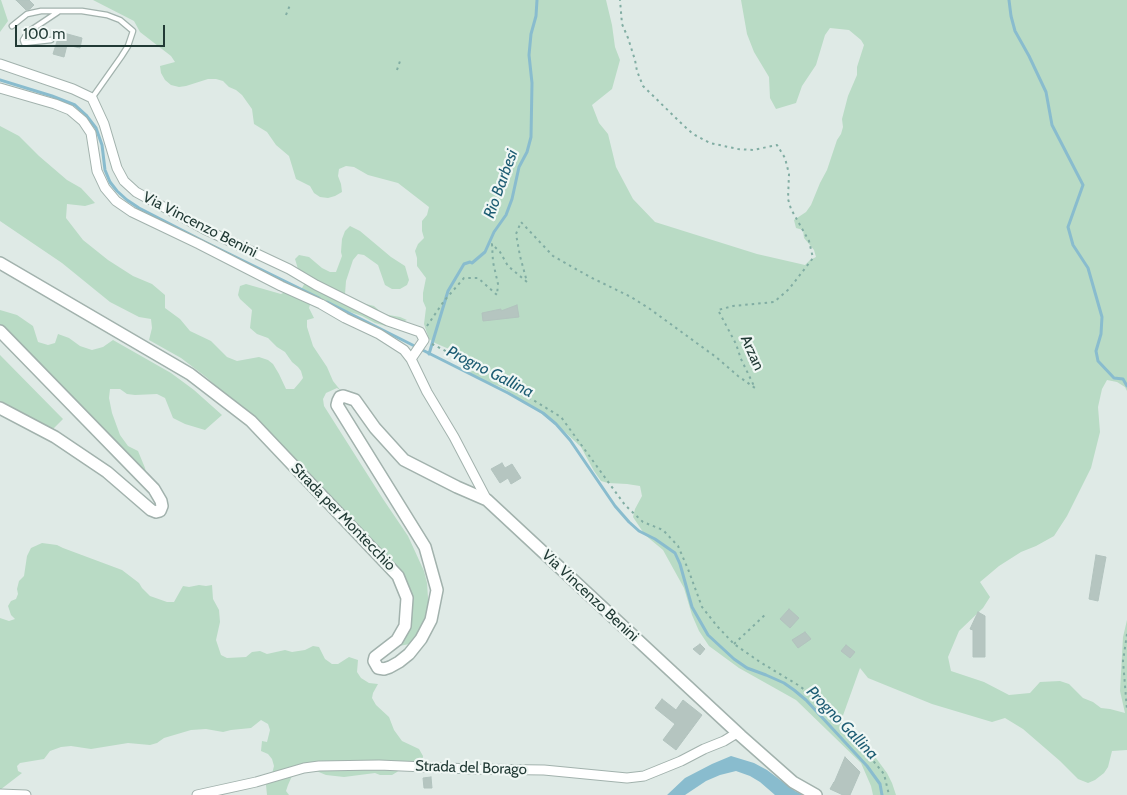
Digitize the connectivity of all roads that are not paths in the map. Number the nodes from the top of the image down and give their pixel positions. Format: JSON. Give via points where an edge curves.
{"nodes":[{"id":1,"x":59,"y":12,"type":"junction"},
{"id":2,"x":12,"y":26,"type":"dead end"},
{"id":3,"x":51,"y":40,"type":"dead end"},
{"id":4,"x":0,"y":64,"type":"edge"},
{"id":5,"x":0,"y":88,"type":"edge"},
{"id":6,"x":92,"y":98,"type":"junction"},
{"id":7,"x":0,"y":263,"type":"edge"},
{"id":8,"x":0,"y":332,"type":"edge"},
{"id":9,"x":413,"y":357,"type":"junction"},
{"id":10,"x":0,"y":408,"type":"edge"},
{"id":11,"x":487,"y":500,"type":"junction"},
{"id":12,"x":737,"y":733,"type":"junction"},
{"id":13,"x":0,"y":794,"type":"edge"},
{"id":14,"x":26,"y":795,"type":"edge"},
{"id":15,"x":197,"y":795,"type":"edge"},
{"id":16,"x":816,"y":795,"type":"edge"}],
"edges":[{"from":1,"to":2,"type":"lane","via":[[27,14]]},
{"from":1,"to":3,"type":"lane","via":[[28,32],[23,40],[24,43]]},
{"from":1,"to":6,"type":"lane","via":[[107,15],[120,20],[133,31],[122,57]]},
{"from":4,"to":6,"type":"street"},
{"from":5,"to":9,"type":"street","name":"Via Vincenzo Benini","via":[[55,104],[70,110],[83,121],[91,133],[97,171],[105,188],[132,212],[321,304],[379,334]]},
{"from":6,"to":9,"type":"street","name":"Via Vincenzo Benini","via":[[104,124],[117,168],[124,181],[136,192],[388,321],[420,332],[422,337]]},
{"from":7,"to":11,"type":"street","name":"Strada per Montecchio","via":[[190,374],[251,421],[398,576],[407,598],[405,626],[397,640],[375,657],[378,668],[384,669],[398,662],[421,639],[431,620],[437,590],[426,547],[337,405],[340,397],[355,400],[404,460]]},
{"from":8,"to":10,"type":"street","via":[[154,489],[162,501],[160,511],[151,510],[107,472],[55,437]]},
{"from":9,"to":11,"type":"street","name":"Via Vincenzo Benini","via":[[427,392]]},
{"from":11,"to":12,"type":"street","name":"Via Vincenzo Benini"},
{"from":12,"to":15,"type":"street","name":"Strada del Borago","via":[[644,776],[627,778],[544,770],[327,766],[304,768]]},
{"from":12,"to":16,"type":"street","name":"Via Vincenzo Benini","via":[[793,782]]},
{"from":13,"to":14,"type":"street"}]}
